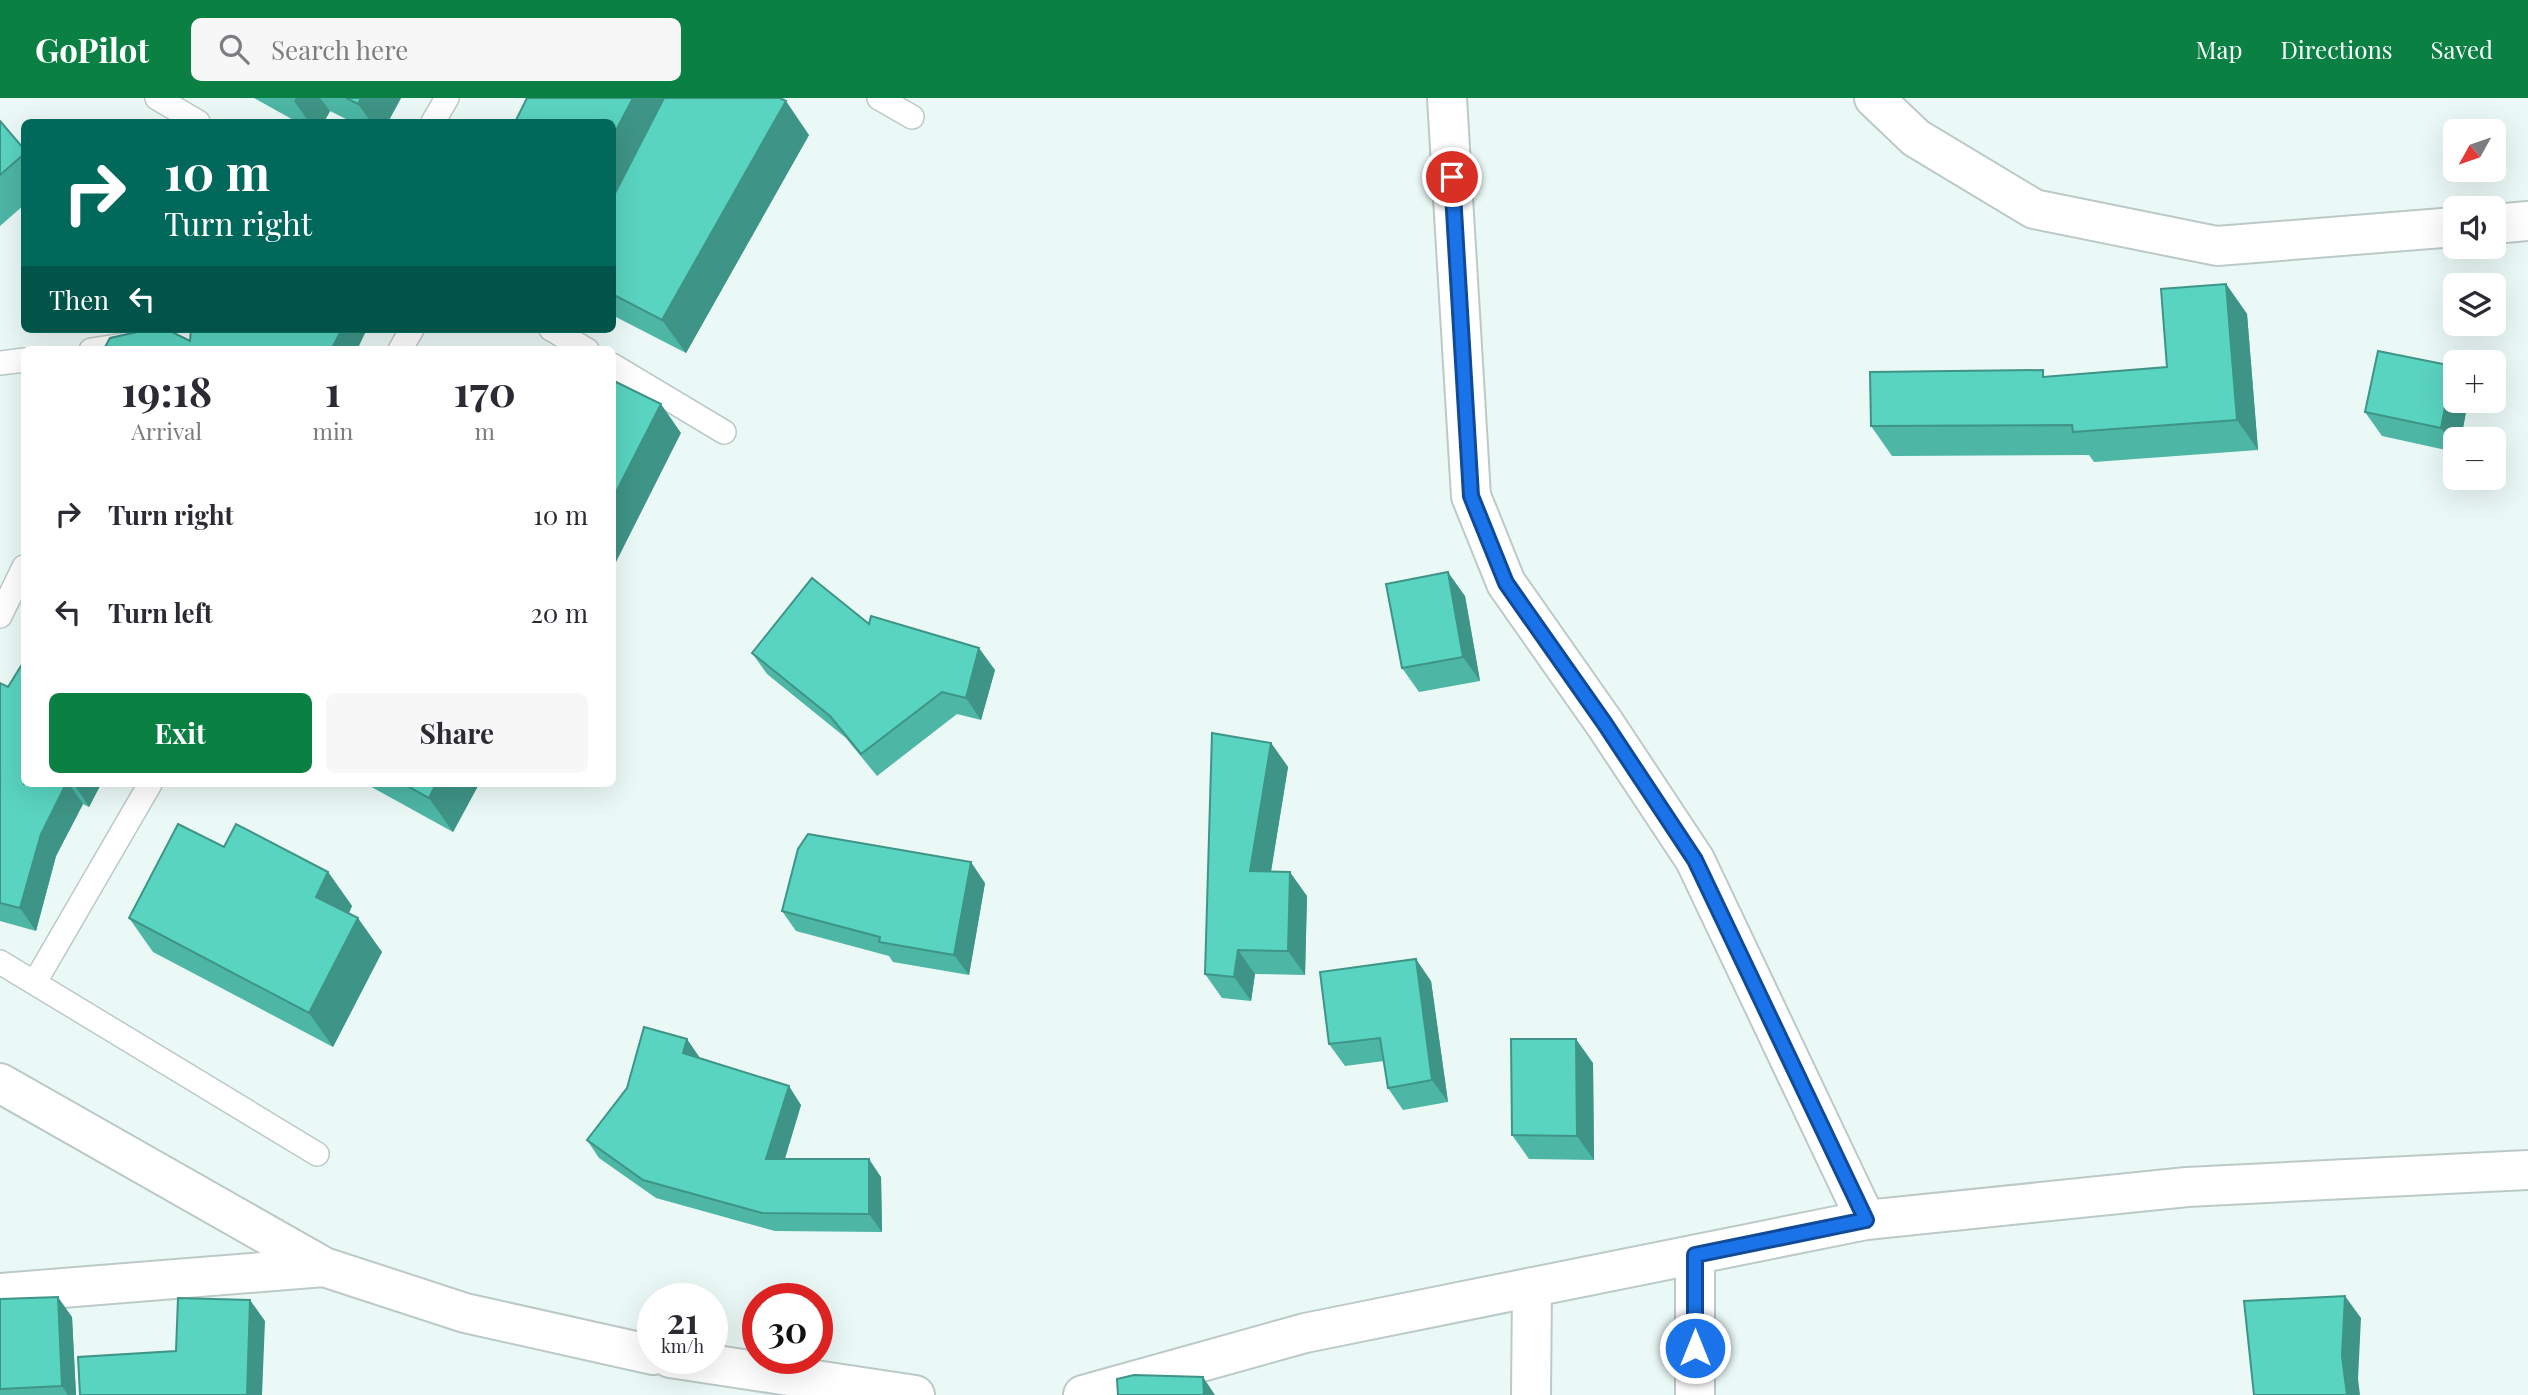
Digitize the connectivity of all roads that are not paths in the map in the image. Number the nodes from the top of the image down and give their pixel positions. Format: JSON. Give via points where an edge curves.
{"nodes":[{"id":1,"x":157,"y":98,"type":"edge"},
{"id":2,"x":447,"y":98,"type":"edge"},
{"id":3,"x":879,"y":98,"type":"edge"},
{"id":4,"x":1447,"y":98,"type":"edge"},
{"id":5,"x":1874,"y":98,"type":"edge"},
{"id":6,"x":912,"y":117,"type":"dead end"},
{"id":7,"x":193,"y":119,"type":"edge"},
{"id":8,"x":435,"y":119,"type":"edge"},
{"id":9,"x":2528,"y":221,"type":"edge"},
{"id":10,"x":2506,"y":223,"type":"edge"},
{"id":11,"x":2443,"y":228,"type":"edge"},
{"id":12,"x":564,"y":333,"type":"edge"},
{"id":13,"x":145,"y":340,"type":"edge"},
{"id":14,"x":113,"y":346,"type":"edge"},
{"id":15,"x":582,"y":346,"type":"edge"},
{"id":16,"x":21,"y":360,"type":"edge"},
{"id":17,"x":0,"y":363,"type":"edge"},
{"id":18,"x":616,"y":367,"type":"edge"},
{"id":19,"x":724,"y":432,"type":"dead end"},
{"id":20,"x":21,"y":573,"type":"edge"},
{"id":21,"x":0,"y":616,"type":"edge"},
{"id":22,"x":148,"y":787,"type":"edge"},
{"id":23,"x":0,"y":962,"type":"edge"},
{"id":24,"x":36,"y":982,"type":"junction"},
{"id":25,"x":0,"y":1083,"type":"edge"},
{"id":26,"x":317,"y":1154,"type":"dead end"},
{"id":27,"x":2528,"y":1170,"type":"edge"},
{"id":28,"x":1866,"y":1220,"type":"junction"},
{"id":29,"x":1695,"y":1255,"type":"junction"},
{"id":30,"x":324,"y":1267,"type":"junction"},
{"id":31,"x":1532,"y":1287,"type":"junction"},
{"id":32,"x":0,"y":1293,"type":"edge"},
{"id":33,"x":637,"y":1350,"type":"edge"},
{"id":34,"x":728,"y":1367,"type":"edge"},
{"id":35,"x":915,"y":1395,"type":"edge"},
{"id":36,"x":1083,"y":1395,"type":"edge"},
{"id":37,"x":1531,"y":1395,"type":"edge"},
{"id":38,"x":1695,"y":1395,"type":"edge"}],
"edges":[{"from":1,"to":7,"type":"lane"},
{"from":2,"to":8,"type":"lane"},
{"from":3,"to":6,"type":"lane"},
{"from":4,"to":28,"type":"street","via":[[1471,496],[1506,583],[1695,860]]},
{"from":5,"to":11,"type":"street","via":[[1916,138],[2034,209],[2217,246]]},
{"from":9,"to":10,"type":"street"},
{"from":12,"to":15,"type":"lane"},
{"from":13,"to":14,"type":"lane"},
{"from":16,"to":17,"type":"lane"},
{"from":18,"to":19,"type":"lane"},
{"from":20,"to":21,"type":"lane"},
{"from":22,"to":24,"type":"lane"},
{"from":23,"to":24,"type":"lane"},
{"from":24,"to":26,"type":"lane"},
{"from":25,"to":30,"type":"street"},
{"from":27,"to":28,"type":"street","via":[[2187,1187]]},
{"from":28,"to":29,"type":"street"},
{"from":29,"to":31,"type":"street"},
{"from":29,"to":38,"type":"street"},
{"from":30,"to":32,"type":"street"},
{"from":30,"to":33,"type":"street","via":[[466,1313]]},
{"from":31,"to":36,"type":"street","via":[[1305,1333]]},
{"from":31,"to":37,"type":"street"},
{"from":34,"to":35,"type":"street"}]}
